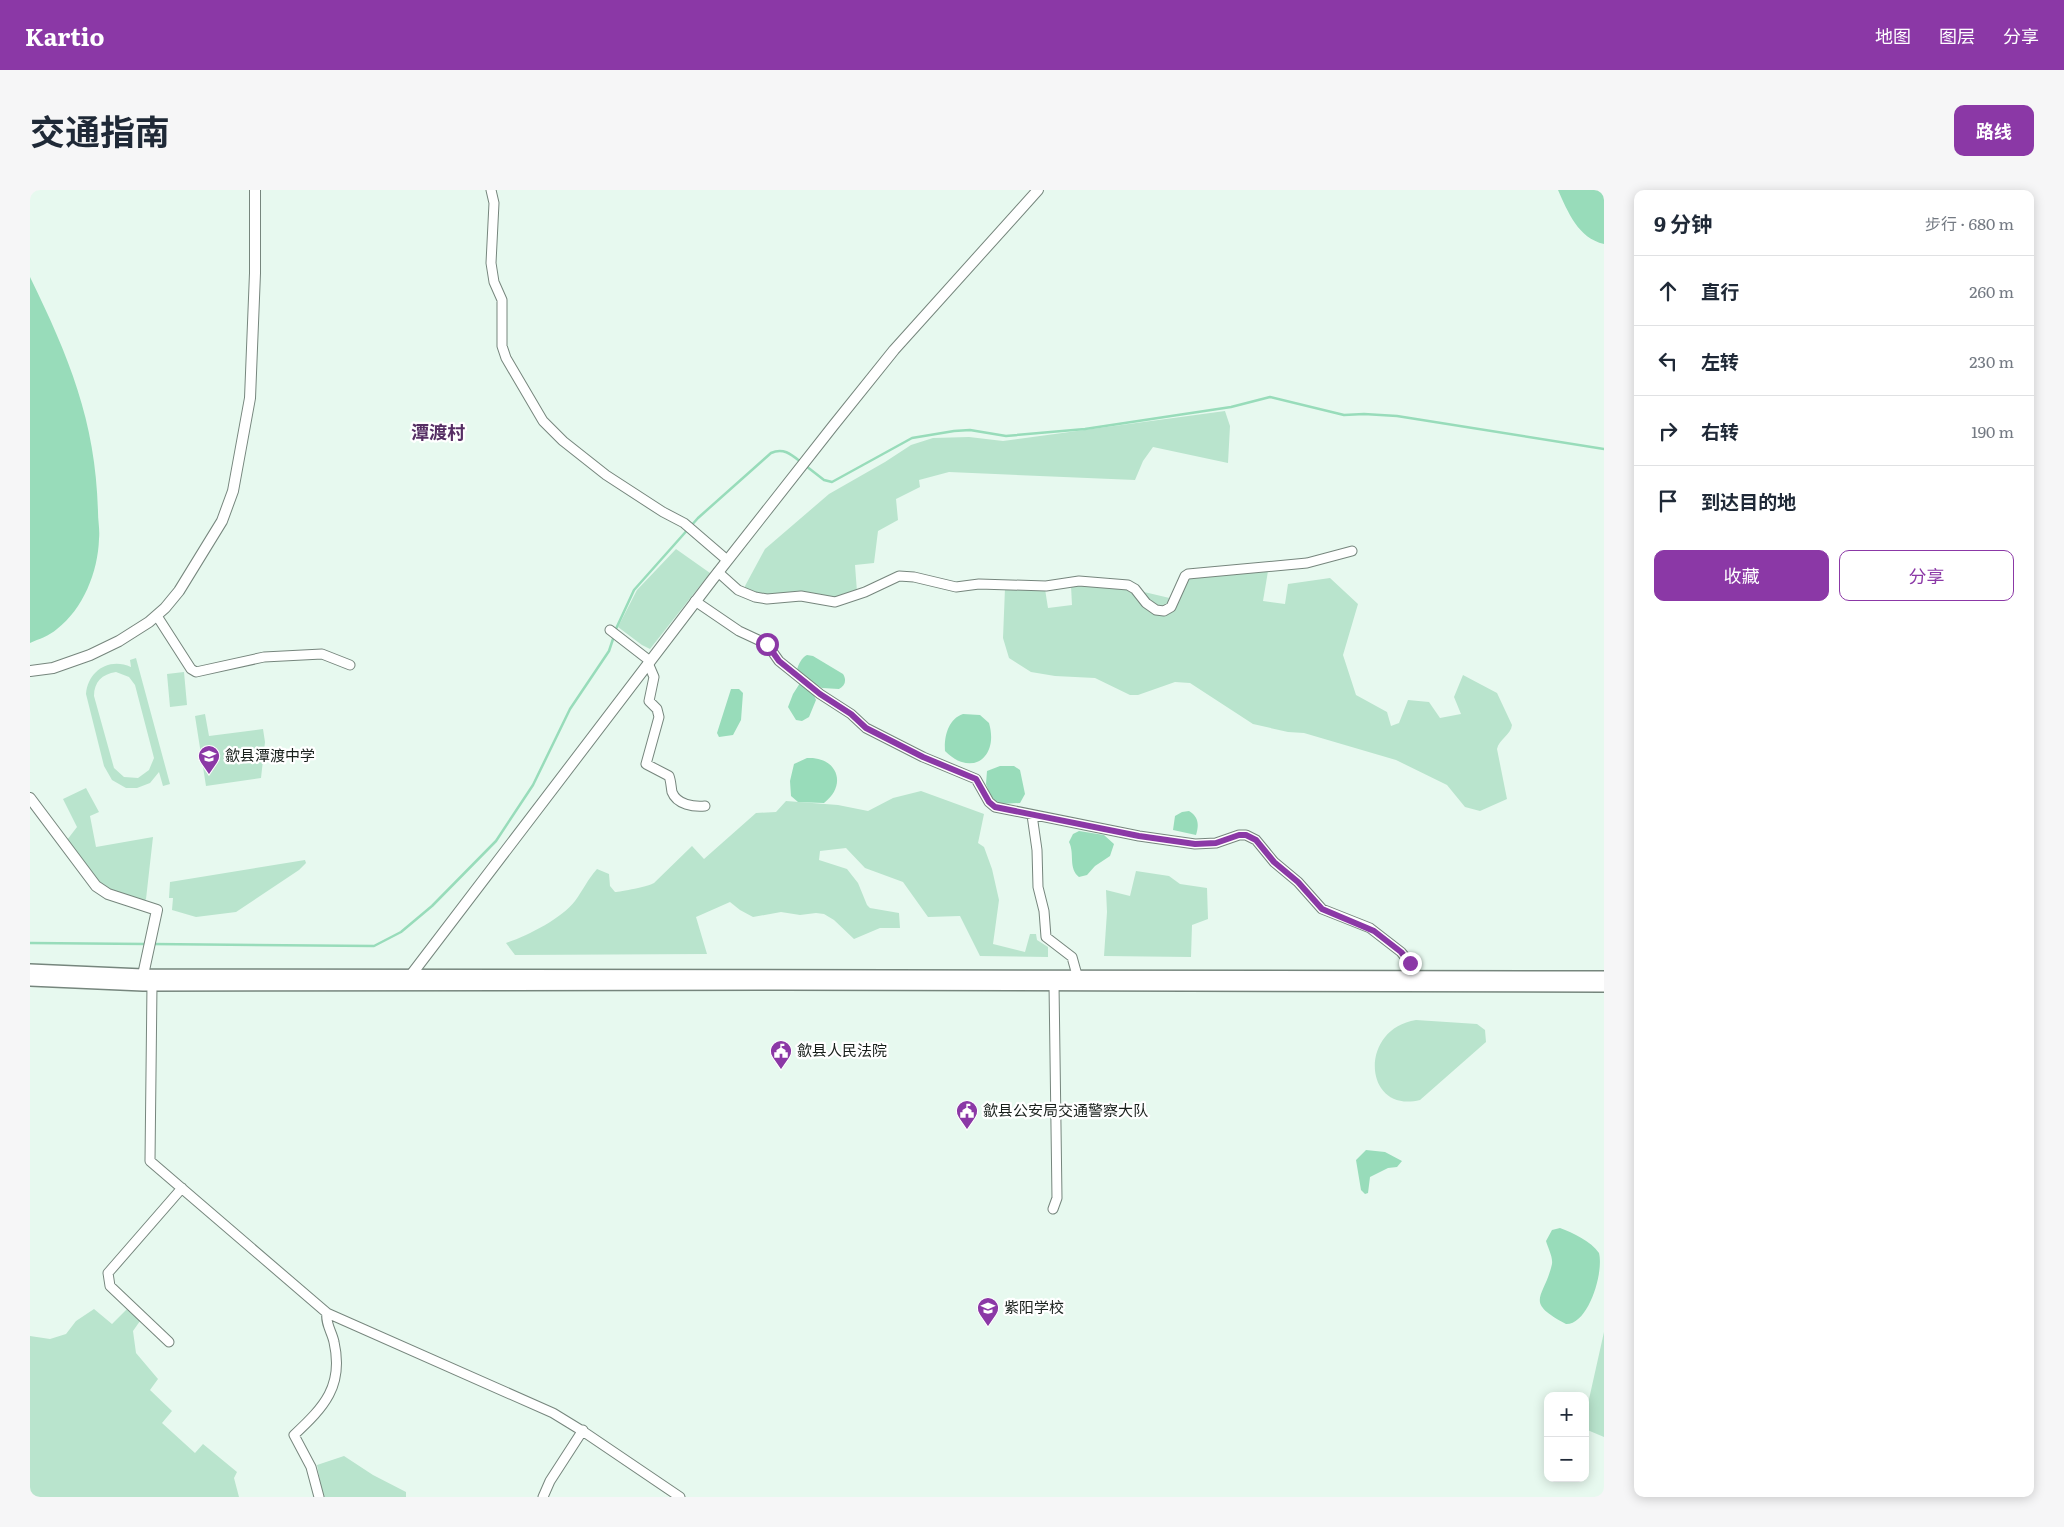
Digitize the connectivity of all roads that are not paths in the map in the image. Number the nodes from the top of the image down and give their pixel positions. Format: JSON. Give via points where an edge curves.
{"nodes":[{"id":1,"x":255,"y":190,"type":"edge"},
{"id":2,"x":491,"y":190,"type":"edge"},
{"id":3,"x":1038,"y":190,"type":"edge"},
{"id":4,"x":1352,"y":551,"type":"dead end"},
{"id":5,"x":727,"y":560,"type":"junction"},
{"id":6,"x":718,"y":572,"type":"junction"},
{"id":7,"x":695,"y":601,"type":"junction"},
{"id":8,"x":157,"y":616,"type":"junction"},
{"id":9,"x":610,"y":630,"type":"dead end"},
{"id":10,"x":649,"y":662,"type":"junction"},
{"id":11,"x":350,"y":665,"type":"dead end"},
{"id":12,"x":30,"y":671,"type":"edge"},
{"id":13,"x":30,"y":798,"type":"edge"},
{"id":14,"x":705,"y":806,"type":"dead end"},
{"id":15,"x":1032,"y":814,"type":"junction"},
{"id":16,"x":30,"y":970,"type":"edge"},
{"id":17,"x":143,"y":975,"type":"junction"},
{"id":18,"x":411,"y":975,"type":"junction"},
{"id":19,"x":1077,"y":975,"type":"junction"},
{"id":20,"x":1415,"y":976,"type":"junction"},
{"id":21,"x":1604,"y":977,"type":"edge"},
{"id":22,"x":30,"y":980,"type":"edge"},
{"id":23,"x":1054,"y":984,"type":"junction"},
{"id":24,"x":152,"y":985,"type":"junction"},
{"id":25,"x":1604,"y":986,"type":"edge"},
{"id":26,"x":182,"y":1188,"type":"junction"},
{"id":27,"x":1053,"y":1209,"type":"dead end"},
{"id":28,"x":327,"y":1313,"type":"junction"},
{"id":29,"x":170,"y":1342,"type":"dead end"},
{"id":30,"x":583,"y":1430,"type":"junction"},
{"id":31,"x":319,"y":1497,"type":"edge"},
{"id":32,"x":543,"y":1497,"type":"edge"},
{"id":33,"x":680,"y":1497,"type":"edge"}],
"edges":[{"from":1,"to":8,"type":"street","via":[[250,398],[234,491],[222,521],[196,565]]},
{"from":2,"to":5,"type":"street","via":[[494,203],[491,263],[494,282],[502,300],[502,346],[540,416],[550,430],[570,447],[614,480],[684,523]]},
{"from":3,"to":5,"type":"street","via":[[894,350]]},
{"from":4,"to":6,"type":"street","via":[[1307,563],[1188,574],[1171,607],[1164,611],[1146,603],[1128,585],[1079,581],[1046,586],[979,584],[956,587],[899,576],[835,602],[801,596],[755,597],[738,590]]},
{"from":5,"to":6,"type":"street"},
{"from":6,"to":7,"type":"street"},
{"from":7,"to":10,"type":"street"},
{"from":7,"to":15,"type":"street","via":[[739,631],[767,644],[779,661],[866,728],[923,757],[972,776],[995,807]]},
{"from":8,"to":11,"type":"street","via":[[196,672],[264,657],[322,654]]},
{"from":8,"to":12,"type":"street","via":[[90,655],[53,668]]},
{"from":9,"to":10,"type":"street"},
{"from":10,"to":14,"type":"street","via":[[654,677],[649,701],[657,709],[659,717],[646,764],[669,776],[678,800],[691,806]]},
{"from":10,"to":18,"type":"street"},
{"from":13,"to":17,"type":"street","via":[[96,886],[108,894],[157,910]]},
{"from":15,"to":19,"type":"street","via":[[1046,937],[1072,957]]},
{"from":15,"to":20,"type":"street","via":[[1195,844],[1216,843],[1246,835],[1256,840],[1322,909],[1370,928],[1401,952]]},
{"from":16,"to":17,"type":"main road"},
{"from":17,"to":18,"type":"main road"},
{"from":18,"to":19,"type":"main road"},
{"from":19,"to":20,"type":"main road"},
{"from":20,"to":21,"type":"main road"},
{"from":22,"to":24,"type":"main road"},
{"from":23,"to":24,"type":"main road"},
{"from":23,"to":25,"type":"main road"},
{"from":23,"to":27,"type":"street","via":[[1057,1198]]},
{"from":24,"to":26,"type":"street","via":[[150,1161]]},
{"from":26,"to":28,"type":"street"},
{"from":26,"to":29,"type":"street","via":[[108,1273],[110,1286]]},
{"from":28,"to":30,"type":"street","via":[[523,1399]]},
{"from":28,"to":31,"type":"street","via":[[325,1319],[334,1340],[337,1360],[334,1384],[326,1402],[294,1435],[311,1467]]},
{"from":30,"to":32,"type":"street"},
{"from":30,"to":33,"type":"street"}]}
